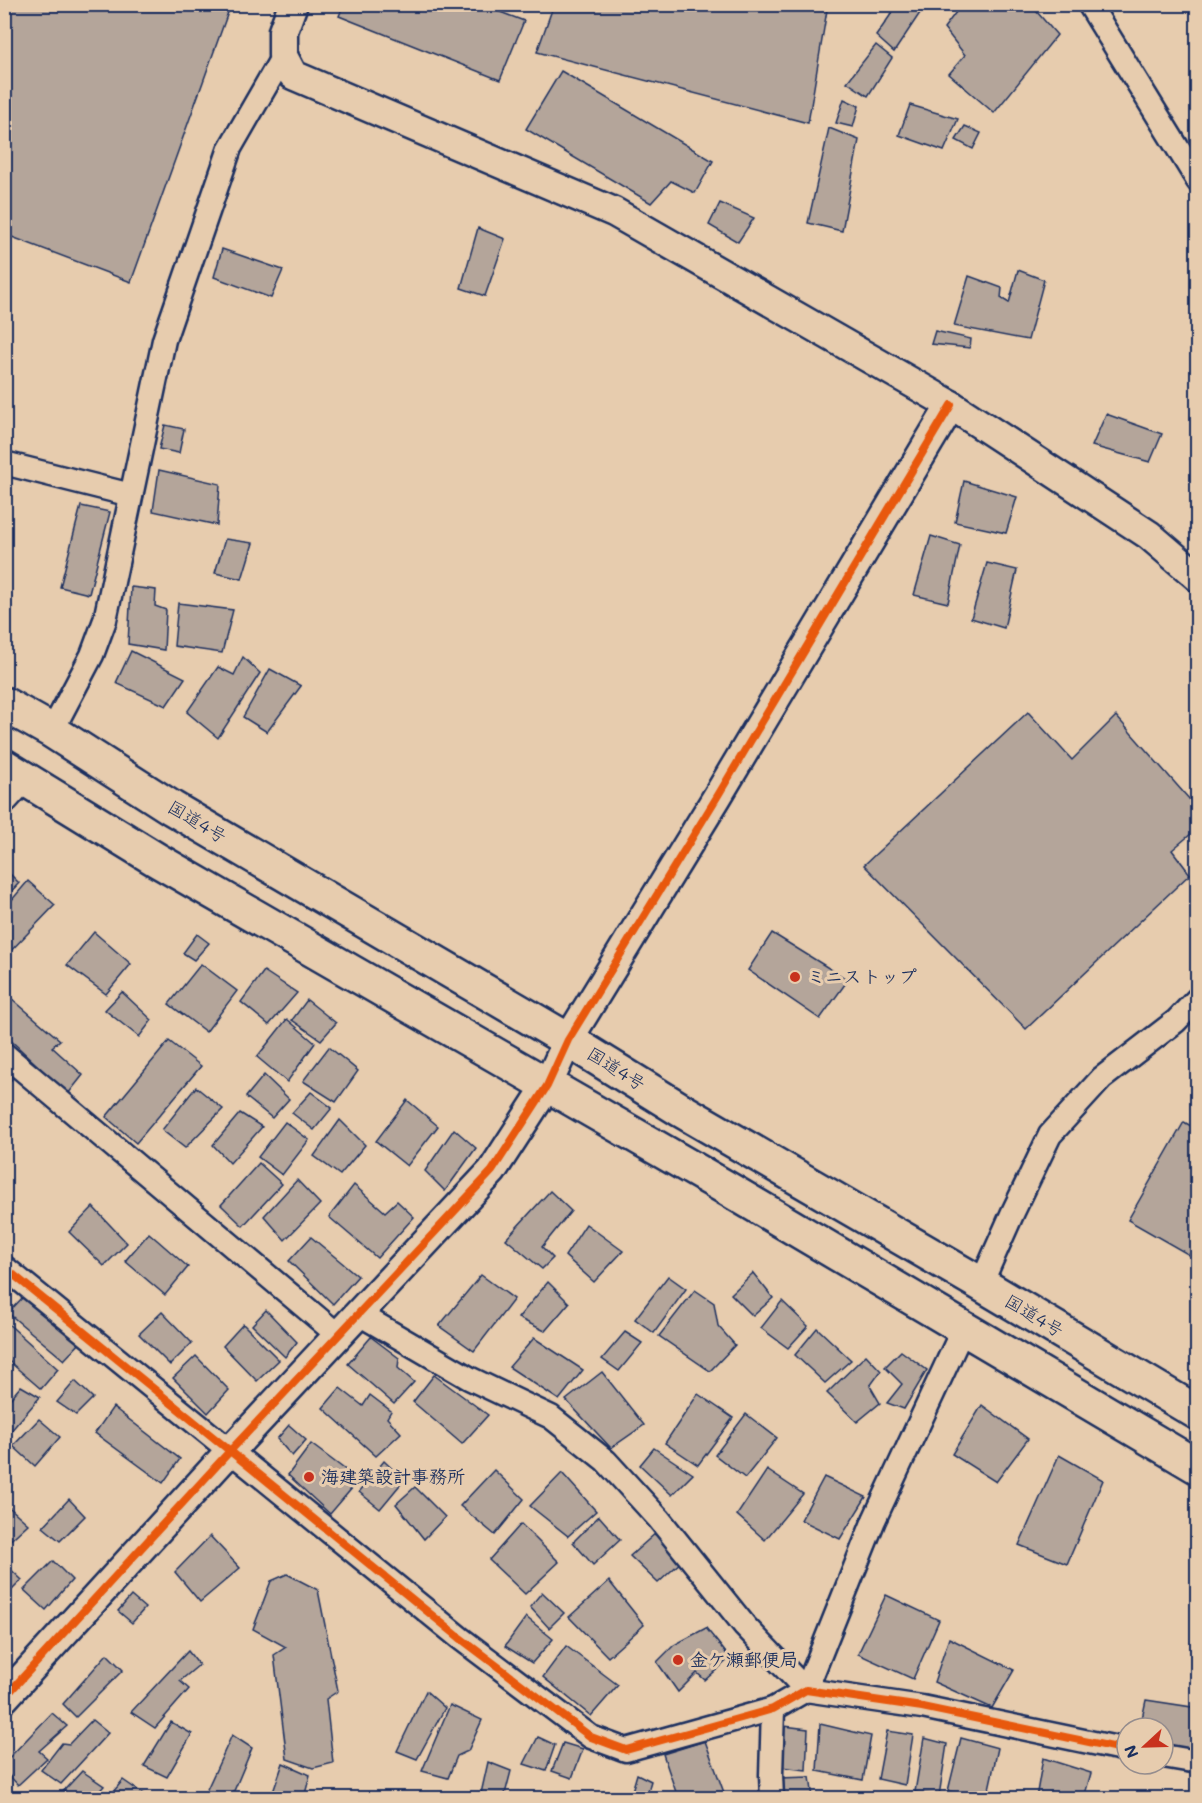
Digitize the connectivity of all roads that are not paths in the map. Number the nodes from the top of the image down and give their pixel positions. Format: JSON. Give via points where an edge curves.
{"nodes":[{"id":1,"x":293,"y":4,"type":"edge"},
{"id":2,"x":1089,"y":4,"type":"edge"},
{"id":3,"x":283,"y":56,"type":"junction"},
{"id":4,"x":1197,"y":181,"type":"edge"},
{"id":5,"x":951,"y":405,"type":"junction"},
{"id":6,"x":4,"y":463,"type":"edge"},
{"id":7,"x":131,"y":495,"type":"junction"},
{"id":8,"x":1197,"y":577,"type":"edge"},
{"id":9,"x":4,"y":704,"type":"edge"},
{"id":10,"x":52,"y":731,"type":"junction"},
{"id":11,"x":15,"y":773,"type":"edge"},
{"id":12,"x":4,"y":803,"type":"edge"},
{"id":13,"x":1197,"y":998,"type":"edge"},
{"id":14,"x":568,"y":1040,"type":"junction"},
{"id":15,"x":4,"y":1054,"type":"edge"},
{"id":16,"x":547,"y":1086,"type":"junction"},
{"id":17,"x":4,"y":1267,"type":"edge"},
{"id":18,"x":981,"y":1284,"type":"junction"},
{"id":19,"x":359,"y":1314,"type":"junction"},
{"id":20,"x":963,"y":1329,"type":"junction"},
{"id":21,"x":338,"y":1335,"type":"junction"},
{"id":22,"x":1197,"y":1413,"type":"edge"},
{"id":23,"x":230,"y":1451,"type":"junction"},
{"id":24,"x":1197,"y":1467,"type":"edge"},
{"id":25,"x":806,"y":1690,"type":"junction"},
{"id":26,"x":4,"y":1698,"type":"edge"},
{"id":27,"x":773,"y":1708,"type":"junction"},
{"id":28,"x":1115,"y":1747,"type":"edge"},
{"id":29,"x":1175,"y":1758,"type":"edge"},
{"id":30,"x":1197,"y":1762,"type":"edge"},
{"id":31,"x":772,"y":1798,"type":"edge"}],
"edges":[{"from":1,"to":3,"type":"street","via":[[283,31]]},
{"from":2,"to":4,"type":"street"},
{"from":3,"to":5,"type":"street","via":[[293,75],[614,212]]},
{"from":3,"to":7,"type":"street","via":[[230,148],[175,306],[164,340]]},
{"from":5,"to":8,"type":"street","via":[[1149,535]]},
{"from":5,"to":14,"type":"street"},
{"from":6,"to":7,"type":"street"},
{"from":7,"to":10,"type":"street","via":[[105,620],[92,655]]},
{"from":9,"to":10,"type":"highway","name":"国道4号"},
{"from":10,"to":14,"type":"highway","name":"国道4号","via":[[172,807]]},
{"from":11,"to":12,"type":"street"},
{"from":11,"to":16,"type":"highway"},
{"from":13,"to":18,"type":"street","via":[[1176,1021],[1102,1078],[1050,1135]]},
{"from":14,"to":16,"type":"street"},
{"from":14,"to":18,"type":"highway","name":"国道4号"},
{"from":15,"to":21,"type":"street"},
{"from":16,"to":19,"type":"street","via":[[492,1171]]},
{"from":16,"to":20,"type":"highway"},
{"from":17,"to":23,"type":"street"},
{"from":18,"to":22,"type":"highway","name":"国道4号"},
{"from":19,"to":21,"type":"street"},
{"from":19,"to":25,"type":"street","via":[[469,1378],[550,1417],[606,1461],[744,1626]]},
{"from":20,"to":24,"type":"highway"},
{"from":20,"to":25,"type":"street","via":[[874,1520]]},
{"from":21,"to":23,"type":"street"},
{"from":23,"to":26,"type":"street"},
{"from":23,"to":27,"type":"street","via":[[460,1638],[591,1737],[626,1750]]},
{"from":25,"to":27,"type":"street"},
{"from":25,"to":28,"type":"street","via":[[922,1707]]},
{"from":27,"to":31,"type":"street"},
{"from":29,"to":30,"type":"street"}]}
